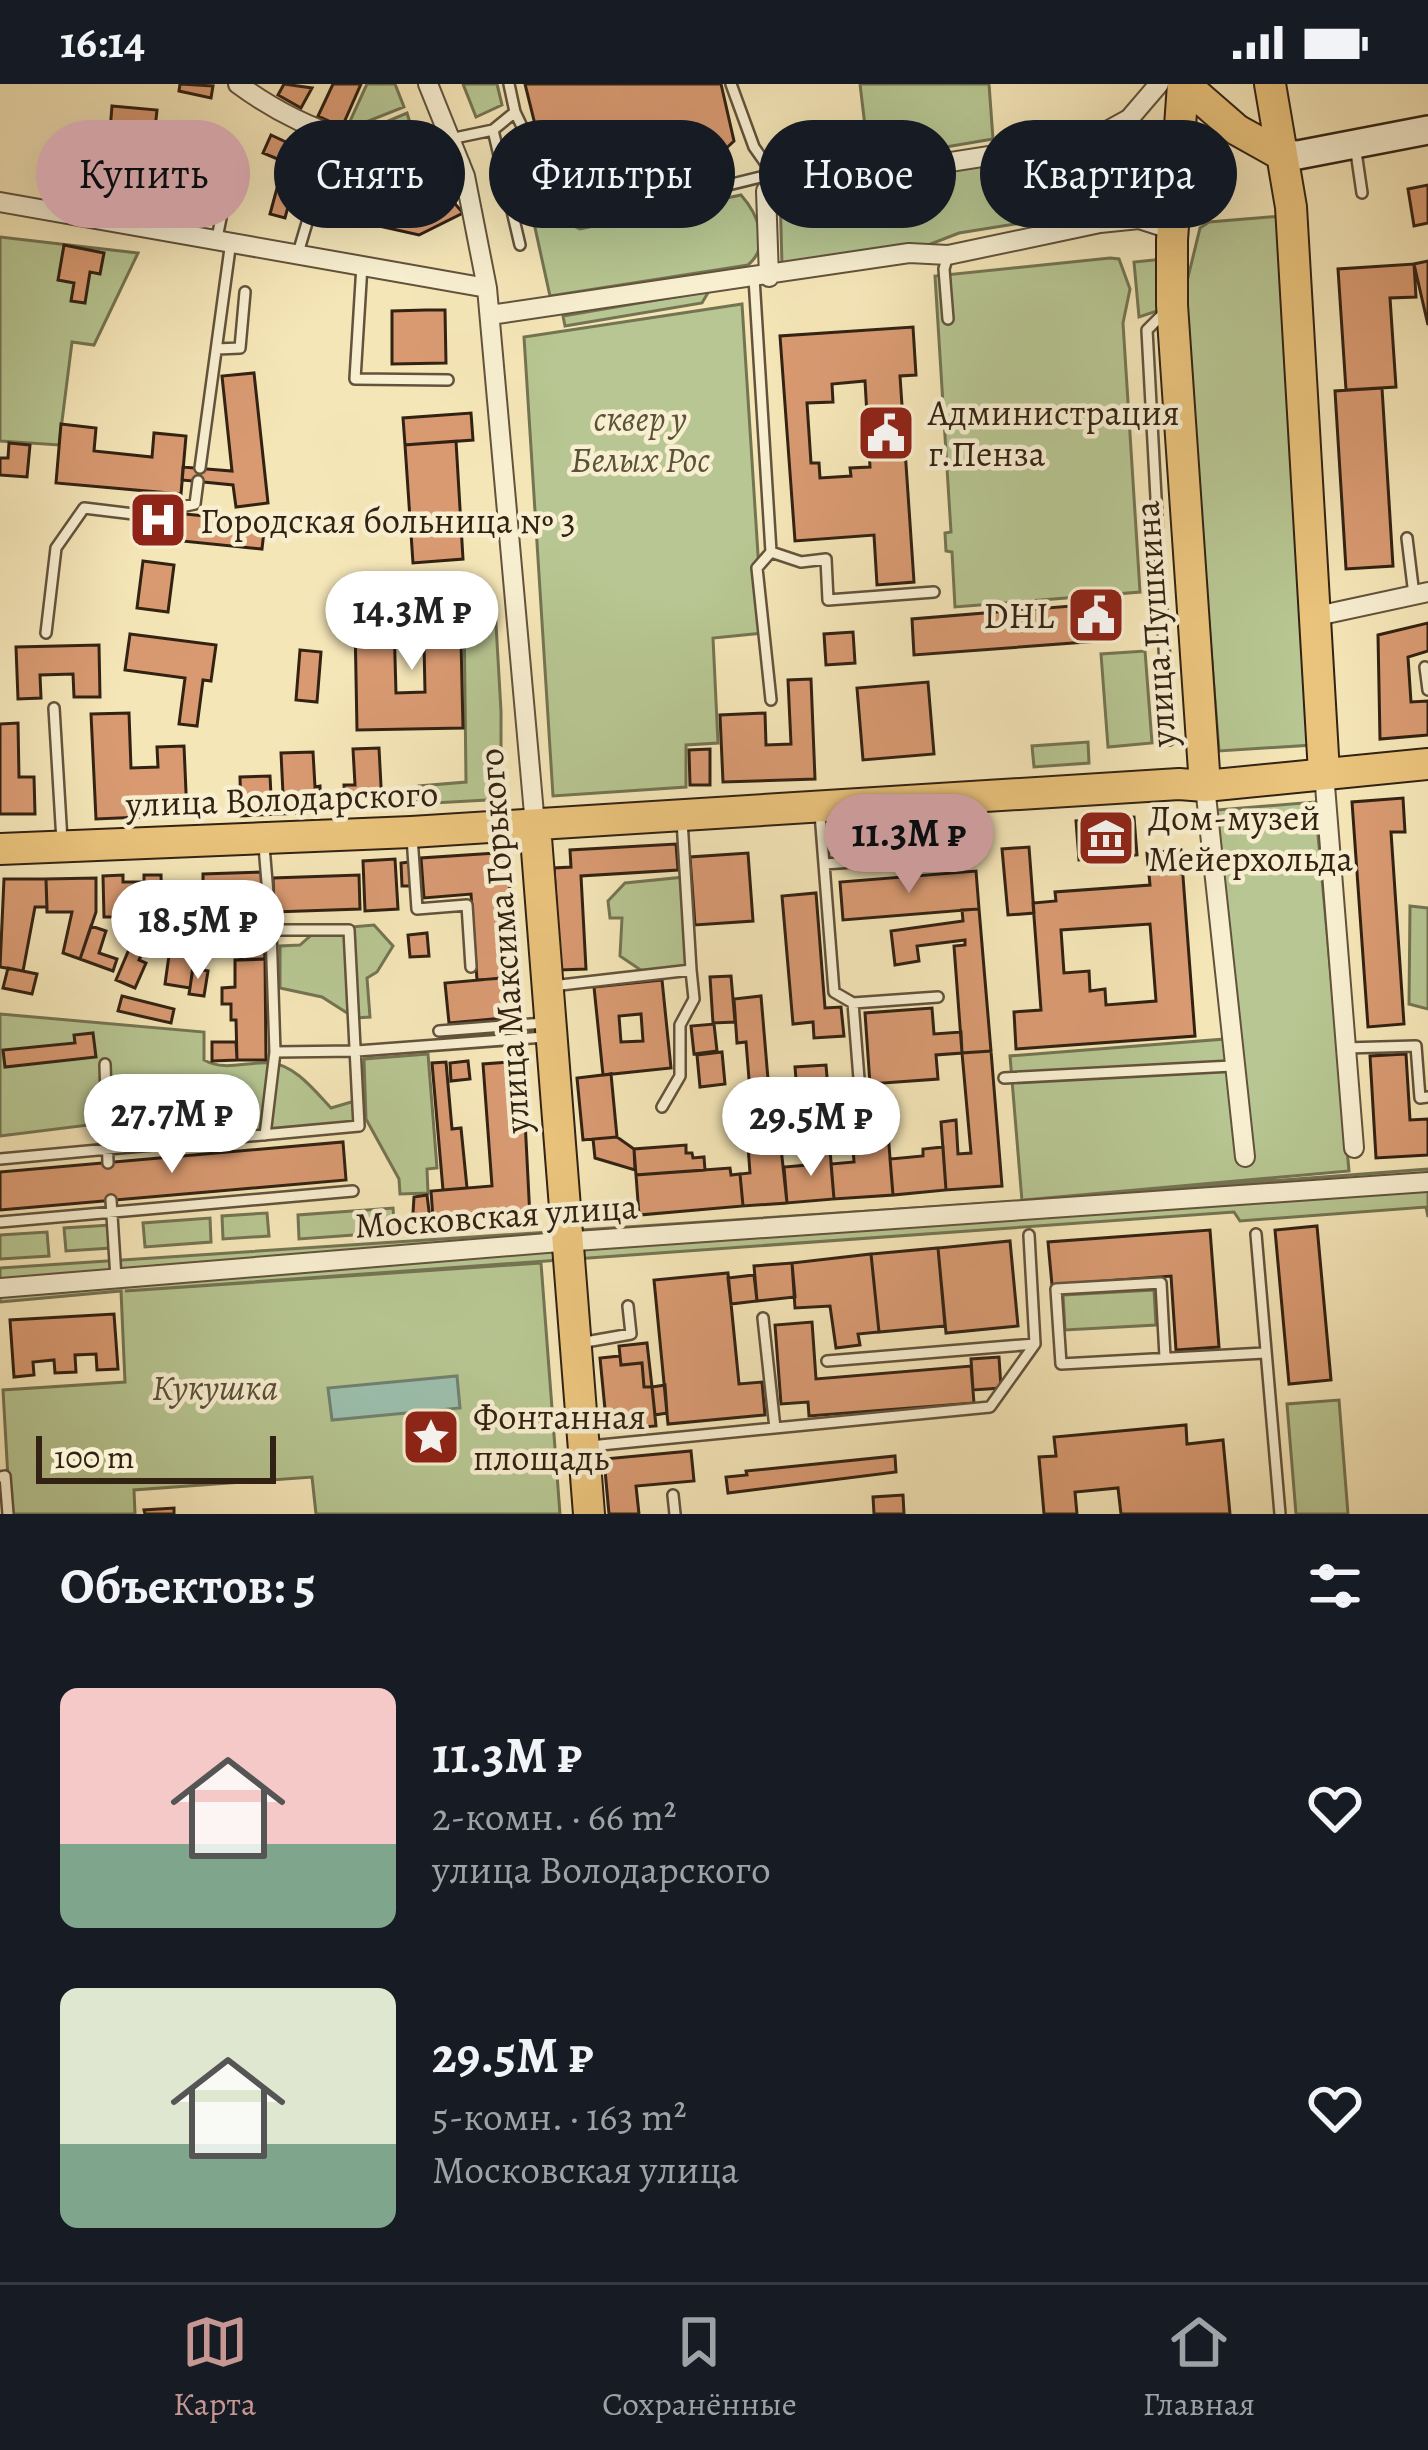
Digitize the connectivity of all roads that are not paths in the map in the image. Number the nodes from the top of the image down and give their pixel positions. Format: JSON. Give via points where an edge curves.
{"nodes":[{"id":1,"x":238,"y":84,"type":"edge"},
{"id":2,"x":428,"y":84,"type":"edge"},
{"id":3,"x":509,"y":84,"type":"edge"},
{"id":4,"x":731,"y":84,"type":"edge"},
{"id":5,"x":1159,"y":84,"type":"edge"},
{"id":6,"x":1184,"y":84,"type":"edge"},
{"id":7,"x":1270,"y":84,"type":"edge"},
{"id":8,"x":515,"y":112,"type":"junction"},
{"id":9,"x":291,"y":120,"type":"edge"},
{"id":10,"x":442,"y":120,"type":"edge"},
{"id":11,"x":505,"y":120,"type":"edge"},
{"id":12,"x":1428,"y":130,"type":"edge"},
{"id":13,"x":1355,"y":144,"type":"junction"},
{"id":14,"x":1280,"y":154,"type":"junction"},
{"id":15,"x":759,"y":158,"type":"edge"},
{"id":16,"x":956,"y":158,"type":"edge"},
{"id":17,"x":759,"y":185,"type":"edge"},
{"id":18,"x":465,"y":186,"type":"edge"},
{"id":19,"x":1362,"y":193,"type":"dead end"},
{"id":20,"x":0,"y":202,"type":"edge"},
{"id":21,"x":36,"y":207,"type":"edge"},
{"id":22,"x":158,"y":228,"type":"edge"},
{"id":23,"x":224,"y":228,"type":"edge"},
{"id":24,"x":305,"y":228,"type":"edge"},
{"id":25,"x":516,"y":228,"type":"edge"},
{"id":26,"x":766,"y":228,"type":"edge"},
{"id":27,"x":1173,"y":230,"type":"junction"},
{"id":28,"x":224,"y":240,"type":"junction"},
{"id":29,"x":520,"y":245,"type":"dead end"},
{"id":30,"x":298,"y":253,"type":"junction"},
{"id":31,"x":948,"y":255,"type":"junction"},
{"id":32,"x":362,"y":265,"type":"junction"},
{"id":33,"x":761,"y":278,"type":"junction"},
{"id":34,"x":487,"y":288,"type":"junction"},
{"id":35,"x":245,"y":292,"type":"dead end"},
{"id":36,"x":490,"y":316,"type":"junction"},
{"id":37,"x":948,"y":319,"type":"dead end"},
{"id":38,"x":217,"y":349,"type":"junction"},
{"id":39,"x":448,"y":380,"type":"dead end"},
{"id":40,"x":200,"y":468,"type":"dead end"},
{"id":41,"x":198,"y":482,"type":"dead end"},
{"id":42,"x":1407,"y":538,"type":"dead end"},
{"id":43,"x":771,"y":552,"type":"junction"},
{"id":44,"x":1174,"y":566,"type":"junction"},
{"id":45,"x":934,"y":592,"type":"dead end"},
{"id":46,"x":1421,"y":594,"type":"edge"},
{"id":47,"x":1318,"y":616,"type":"junction"},
{"id":48,"x":46,"y":633,"type":"dead end"},
{"id":49,"x":1424,"y":667,"type":"dead end"},
{"id":50,"x":1428,"y":690,"type":"edge"},
{"id":51,"x":771,"y":700,"type":"dead end"},
{"id":52,"x":54,"y":708,"type":"dead end"},
{"id":53,"x":1169,"y":740,"type":"dead end"},
{"id":54,"x":1428,"y":764,"type":"edge"},
{"id":55,"x":1324,"y":773,"type":"junction"},
{"id":56,"x":1205,"y":786,"type":"junction"},
{"id":57,"x":820,"y":807,"type":"junction"},
{"id":58,"x":682,"y":816,"type":"junction"},
{"id":59,"x":535,"y":825,"type":"junction"},
{"id":60,"x":411,"y":832,"type":"junction"},
{"id":61,"x":264,"y":838,"type":"junction"},
{"id":62,"x":63,"y":846,"type":"junction"},
{"id":63,"x":0,"y":849,"type":"edge"},
{"id":64,"x":883,"y":860,"type":"dead end"},
{"id":65,"x":824,"y":863,"type":"junction"},
{"id":66,"x":271,"y":930,"type":"junction"},
{"id":67,"x":471,"y":967,"type":"dead end"},
{"id":68,"x":691,"y":970,"type":"junction"},
{"id":69,"x":547,"y":987,"type":"junction"},
{"id":70,"x":938,"y":997,"type":"dead end"},
{"id":71,"x":853,"y":1003,"type":"junction"},
{"id":72,"x":550,"y":1030,"type":"junction"},
{"id":73,"x":439,"y":1031,"type":"dead end"},
{"id":74,"x":1345,"y":1048,"type":"junction"},
{"id":75,"x":357,"y":1051,"type":"junction"},
{"id":76,"x":275,"y":1052,"type":"junction"},
{"id":77,"x":105,"y":1064,"type":"dead end"},
{"id":78,"x":1232,"y":1066,"type":"junction"},
{"id":79,"x":1004,"y":1078,"type":"dead end"},
{"id":80,"x":1428,"y":1097,"type":"edge"},
{"id":81,"x":861,"y":1104,"type":"dead end"},
{"id":82,"x":662,"y":1107,"type":"dead end"},
{"id":83,"x":265,"y":1135,"type":"junction"},
{"id":84,"x":1354,"y":1148,"type":"dead end"},
{"id":85,"x":107,"y":1149,"type":"junction"},
{"id":86,"x":1245,"y":1157,"type":"dead end"},
{"id":87,"x":0,"y":1159,"type":"edge"},
{"id":88,"x":108,"y":1162,"type":"dead end"},
{"id":89,"x":1428,"y":1182,"type":"edge"},
{"id":90,"x":353,"y":1191,"type":"dead end"},
{"id":91,"x":111,"y":1206,"type":"junction"},
{"id":92,"x":0,"y":1222,"type":"edge"},
{"id":93,"x":1029,"y":1234,"type":"dead end"},
{"id":94,"x":1256,"y":1234,"type":"dead end"},
{"id":95,"x":566,"y":1242,"type":"junction"},
{"id":96,"x":116,"y":1279,"type":"junction"},
{"id":97,"x":0,"y":1288,"type":"edge"},
{"id":98,"x":628,"y":1306,"type":"dead end"},
{"id":99,"x":763,"y":1318,"type":"dead end"},
{"id":100,"x":575,"y":1344,"type":"junction"},
{"id":101,"x":1035,"y":1344,"type":"junction"},
{"id":102,"x":1264,"y":1352,"type":"junction"},
{"id":103,"x":1165,"y":1357,"type":"junction"},
{"id":104,"x":827,"y":1361,"type":"dead end"},
{"id":105,"x":775,"y":1428,"type":"junction"},
{"id":106,"x":584,"y":1447,"type":"junction"},
{"id":107,"x":0,"y":1477,"type":"edge"},
{"id":108,"x":673,"y":1495,"type":"dead end"},
{"id":109,"x":8,"y":1514,"type":"edge"},
{"id":110,"x":589,"y":1514,"type":"edge"},
{"id":111,"x":675,"y":1514,"type":"edge"},
{"id":112,"x":1280,"y":1514,"type":"edge"}],
"edges":[{"from":1,"to":9,"type":"street"},
{"from":2,"to":10,"type":"street","name":"улица Максима Горького"},
{"from":3,"to":8,"type":"lane"},
{"from":4,"to":15,"type":"lane"},
{"from":5,"to":16,"type":"street","via":[[1129,119],[1091,140]]},
{"from":6,"to":14,"type":"main road"},
{"from":6,"to":27,"type":"main road","name":"улица Пушкина"},
{"from":7,"to":14,"type":"main road"},
{"from":8,"to":11,"type":"lane"},
{"from":8,"to":17,"type":"lane","via":[[543,198],[601,216]]},
{"from":12,"to":13,"type":"main road"},
{"from":13,"to":14,"type":"main road"},
{"from":13,"to":19,"type":"lane"},
{"from":14,"to":47,"type":"main road","via":[[1291,207]]},
{"from":18,"to":34,"type":"street","name":"улица Максима Горького"},
{"from":20,"to":21,"type":"street"},
{"from":22,"to":28,"type":"street"},
{"from":23,"to":28,"type":"lane"},
{"from":24,"to":30,"type":"lane"},
{"from":25,"to":29,"type":"lane"},
{"from":26,"to":33,"type":"street"},
{"from":27,"to":31,"type":"street","via":[[1139,219],[1100,223]]},
{"from":27,"to":44,"type":"main road","name":"улица Пушкина"},
{"from":28,"to":30,"type":"street"},
{"from":28,"to":38,"type":"lane"},
{"from":30,"to":32,"type":"street"},
{"from":31,"to":33,"type":"street"},
{"from":31,"to":37,"type":"lane"},
{"from":32,"to":34,"type":"street"},
{"from":32,"to":39,"type":"lane","via":[[355,380]]},
{"from":33,"to":36,"type":"street"},
{"from":33,"to":43,"type":"lane"},
{"from":34,"to":36,"type":"street","name":"улица Максима Горького"},
{"from":35,"to":38,"type":"lane","via":[[240,348]]},
{"from":36,"to":59,"type":"street","name":"улица Максима Горького"},
{"from":38,"to":40,"type":"lane"},
{"from":41,"to":48,"type":"lane","via":[[195,504],[142,515],[84,508],[56,548]]},
{"from":42,"to":46,"type":"lane"},
{"from":43,"to":45,"type":"lane","via":[[801,562],[826,559],[828,600]]},
{"from":43,"to":51,"type":"lane","via":[[757,568]]},
{"from":44,"to":53,"type":"lane"},
{"from":44,"to":56,"type":"main road","name":"улица Пушкина"},
{"from":46,"to":47,"type":"street"},
{"from":47,"to":55,"type":"main road"},
{"from":49,"to":50,"type":"lane"},
{"from":52,"to":62,"type":"lane"},
{"from":54,"to":55,"type":"main road","name":"улица Володарского"},
{"from":55,"to":56,"type":"main road","name":"улица Володарского"},
{"from":55,"to":74,"type":"street"},
{"from":56,"to":57,"type":"main road","name":"улица Володарского"},
{"from":56,"to":78,"type":"street","name":"улица Пушкина"},
{"from":57,"to":58,"type":"main road","name":"улица Володарского"},
{"from":57,"to":65,"type":"lane"},
{"from":58,"to":59,"type":"main road","name":"улица Володарского"},
{"from":58,"to":68,"type":"lane"},
{"from":59,"to":60,"type":"main road","name":"улица Володарского"},
{"from":59,"to":69,"type":"main road","name":"улица Максима Горького"},
{"from":60,"to":61,"type":"main road","name":"улица Володарского"},
{"from":60,"to":67,"type":"lane","via":[[416,909],[467,905]]},
{"from":61,"to":62,"type":"main road","name":"улица Володарского"},
{"from":61,"to":66,"type":"lane"},
{"from":62,"to":63,"type":"main road","name":"улица Володарского"},
{"from":64,"to":65,"type":"lane"},
{"from":65,"to":71,"type":"lane","via":[[834,992]]},
{"from":66,"to":75,"type":"lane","via":[[350,930]]},
{"from":66,"to":76,"type":"lane"},
{"from":68,"to":69,"type":"lane"},
{"from":68,"to":82,"type":"lane","via":[[680,1076]]},
{"from":69,"to":72,"type":"main road","name":"улица Максима Горького"},
{"from":70,"to":71,"type":"lane"},
{"from":71,"to":81,"type":"lane"},
{"from":72,"to":73,"type":"lane"},
{"from":72,"to":75,"type":"lane"},
{"from":72,"to":95,"type":"main road","name":"улица Максима Горького"},
{"from":74,"to":80,"type":"lane","via":[[1417,1046],[1420,1098]]},
{"from":74,"to":84,"type":"street"},
{"from":75,"to":76,"type":"lane"},
{"from":75,"to":83,"type":"lane","via":[[359,1126]]},
{"from":76,"to":83,"type":"lane"},
{"from":77,"to":85,"type":"lane"},
{"from":78,"to":79,"type":"lane"},
{"from":78,"to":86,"type":"street","name":"улица Пушкина"},
{"from":83,"to":85,"type":"lane"},
{"from":85,"to":87,"type":"lane"},
{"from":85,"to":88,"type":"lane"},
{"from":89,"to":95,"type":"street","name":"Московская улица"},
{"from":90,"to":91,"type":"lane"},
{"from":91,"to":92,"type":"lane"},
{"from":91,"to":96,"type":"lane"},
{"from":93,"to":101,"type":"lane"},
{"from":94,"to":102,"type":"lane"},
{"from":95,"to":96,"type":"street","name":"Московская улица"},
{"from":95,"to":100,"type":"main road","name":"улица Максима Горького"},
{"from":96,"to":97,"type":"street","name":"Московская улица"},
{"from":98,"to":100,"type":"lane","via":[[632,1334]]},
{"from":99,"to":105,"type":"lane"},
{"from":100,"to":106,"type":"main road","name":"улица Максима Горького"},
{"from":101,"to":104,"type":"lane"},
{"from":101,"to":105,"type":"lane","via":[[990,1407]]},
{"from":102,"to":103,"type":"lane"},
{"from":102,"to":112,"type":"lane"},
{"from":103,"to":103,"type":"lane","via":[[1060,1364],[1056,1289],[1160,1283]]},
{"from":105,"to":106,"type":"lane"},
{"from":106,"to":110,"type":"main road","name":"улица Максима Горького"},
{"from":107,"to":109,"type":"lane"},
{"from":108,"to":111,"type":"lane"}]}
